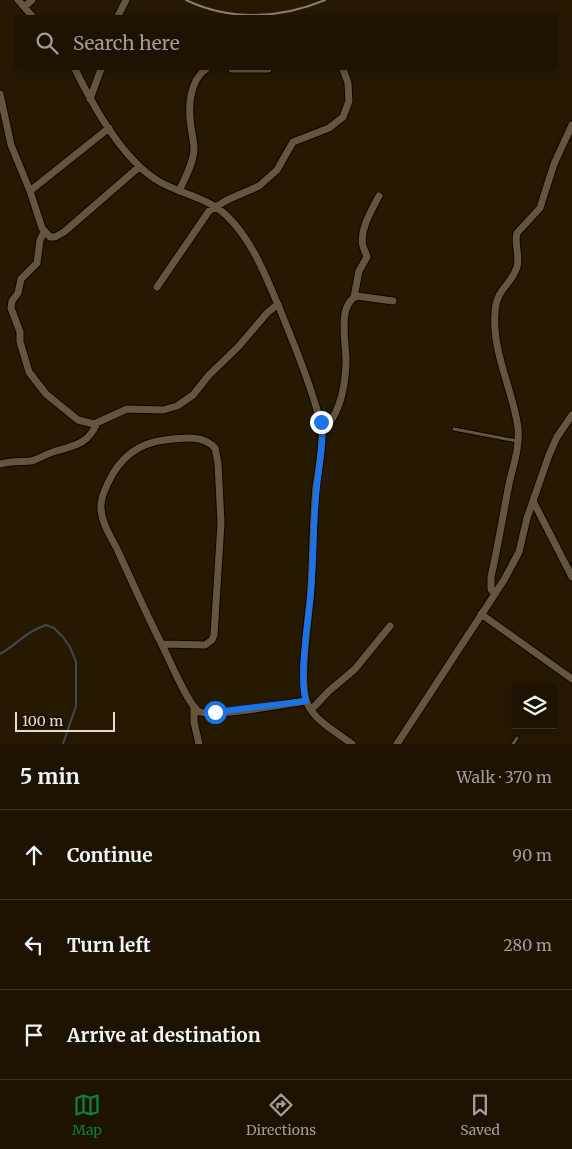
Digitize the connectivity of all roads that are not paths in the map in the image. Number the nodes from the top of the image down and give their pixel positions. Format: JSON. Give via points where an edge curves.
{"nodes":[{"id":1,"x":18,"y":0,"type":"edge"},
{"id":2,"x":32,"y":0,"type":"edge"},
{"id":3,"x":126,"y":0,"type":"edge"},
{"id":4,"x":24,"y":7,"type":"junction"},
{"id":5,"x":31,"y":15,"type":"edge"},
{"id":6,"x":118,"y":15,"type":"edge"},
{"id":7,"x":76,"y":70,"type":"edge"},
{"id":8,"x":101,"y":70,"type":"edge"},
{"id":9,"x":205,"y":70,"type":"edge"},
{"id":10,"x":343,"y":70,"type":"edge"},
{"id":11,"x":0,"y":94,"type":"edge"},
{"id":12,"x":90,"y":99,"type":"junction"},
{"id":13,"x":572,"y":125,"type":"edge"},
{"id":14,"x":109,"y":128,"type":"junction"},
{"id":15,"x":139,"y":167,"type":"junction"},
{"id":16,"x":180,"y":190,"type":"junction"},
{"id":17,"x":30,"y":191,"type":"junction"},
{"id":18,"x":379,"y":196,"type":"dead end"},
{"id":19,"x":216,"y":207,"type":"junction"},
{"id":20,"x":44,"y":232,"type":"junction"},
{"id":21,"x":157,"y":287,"type":"dead end"},
{"id":22,"x":354,"y":297,"type":"junction"},
{"id":23,"x":393,"y":301,"type":"dead end"},
{"id":24,"x":278,"y":304,"type":"junction"},
{"id":25,"x":572,"y":415,"type":"edge"},
{"id":26,"x":97,"y":423,"type":"junction"},
{"id":27,"x":454,"y":428,"type":"dead end"},
{"id":28,"x":322,"y":431,"type":"junction"},
{"id":29,"x":518,"y":441,"type":"junction"},
{"id":30,"x":0,"y":464,"type":"edge"},
{"id":31,"x":533,"y":501,"type":"junction"},
{"id":32,"x":572,"y":577,"type":"edge"},
{"id":33,"x":495,"y":594,"type":"junction"},
{"id":34,"x":482,"y":614,"type":"junction"},
{"id":35,"x":390,"y":626,"type":"dead end"},
{"id":36,"x":162,"y":644,"type":"junction"},
{"id":37,"x":572,"y":679,"type":"edge"},
{"id":38,"x":306,"y":701,"type":"junction"},
{"id":39,"x":194,"y":707,"type":"junction"},
{"id":40,"x":311,"y":710,"type":"junction"},
{"id":41,"x":517,"y":738,"type":"dead end"},
{"id":42,"x":199,"y":744,"type":"edge"},
{"id":43,"x":352,"y":744,"type":"edge"},
{"id":44,"x":397,"y":744,"type":"edge"},
{"id":45,"x":513,"y":744,"type":"edge"}],
"edges":[{"from":1,"to":4,"type":"street"},
{"from":2,"to":4,"type":"street"},
{"from":3,"to":6,"type":"street"},
{"from":4,"to":5,"type":"street"},
{"from":7,"to":12,"type":"street"},
{"from":8,"to":12,"type":"street"},
{"from":9,"to":16,"type":"street","via":[[193,87],[190,120],[194,152]]},
{"from":10,"to":19,"type":"street","via":[[349,101],[343,118],[329,128],[293,142],[276,170],[262,184]]},
{"from":11,"to":17,"type":"street","via":[[11,145]]},
{"from":12,"to":14,"type":"street"},
{"from":13,"to":29,"type":"street","via":[[554,164],[540,208],[517,233],[516,269],[497,299],[494,313],[495,334]]},
{"from":14,"to":15,"type":"street"},
{"from":14,"to":17,"type":"street"},
{"from":15,"to":16,"type":"street","via":[[159,182]]},
{"from":15,"to":20,"type":"street","via":[[64,232],[52,237]]},
{"from":16,"to":19,"type":"street"},
{"from":17,"to":20,"type":"street"},
{"from":18,"to":22,"type":"street","via":[[364,230],[363,246],[367,258],[359,271]]},
{"from":19,"to":21,"type":"street","via":[[208,212]]},
{"from":19,"to":24,"type":"street","via":[[230,218],[248,244]]},
{"from":20,"to":26,"type":"street","via":[[37,263],[23,276],[11,304],[20,332],[20,346],[29,372],[46,394],[73,417]]},
{"from":22,"to":23,"type":"street"},
{"from":22,"to":28,"type":"street","via":[[344,319],[347,354],[343,389],[332,421]]},
{"from":24,"to":26,"type":"street","via":[[183,403],[163,410],[127,410]]},
{"from":24,"to":28,"type":"street","via":[[306,376]]},
{"from":25,"to":31,"type":"street","via":[[551,449]]},
{"from":26,"to":30,"type":"street","via":[[90,435],[74,447],[32,461]]},
{"from":27,"to":29,"type":"lane"},
{"from":28,"to":38,"type":"street","via":[[303,679]]},
{"from":29,"to":33,"type":"street","via":[[490,580]]},
{"from":31,"to":32,"type":"street"},
{"from":31,"to":33,"type":"street","via":[[519,552]]},
{"from":33,"to":34,"type":"street"},
{"from":34,"to":37,"type":"street"},
{"from":34,"to":44,"type":"street"},
{"from":35,"to":40,"type":"street","via":[[355,669]]},
{"from":36,"to":36,"type":"street","via":[[106,528],[101,512],[102,499],[118,464],[132,452],[161,440],[205,440],[215,448],[218,463],[221,523],[214,635],[210,642],[202,645]]},
{"from":36,"to":39,"type":"street"},
{"from":38,"to":39,"type":"street","via":[[221,712],[204,712]]},
{"from":38,"to":40,"type":"street"},
{"from":39,"to":42,"type":"street"},
{"from":40,"to":43,"type":"street"},
{"from":41,"to":45,"type":"lane"}]}
